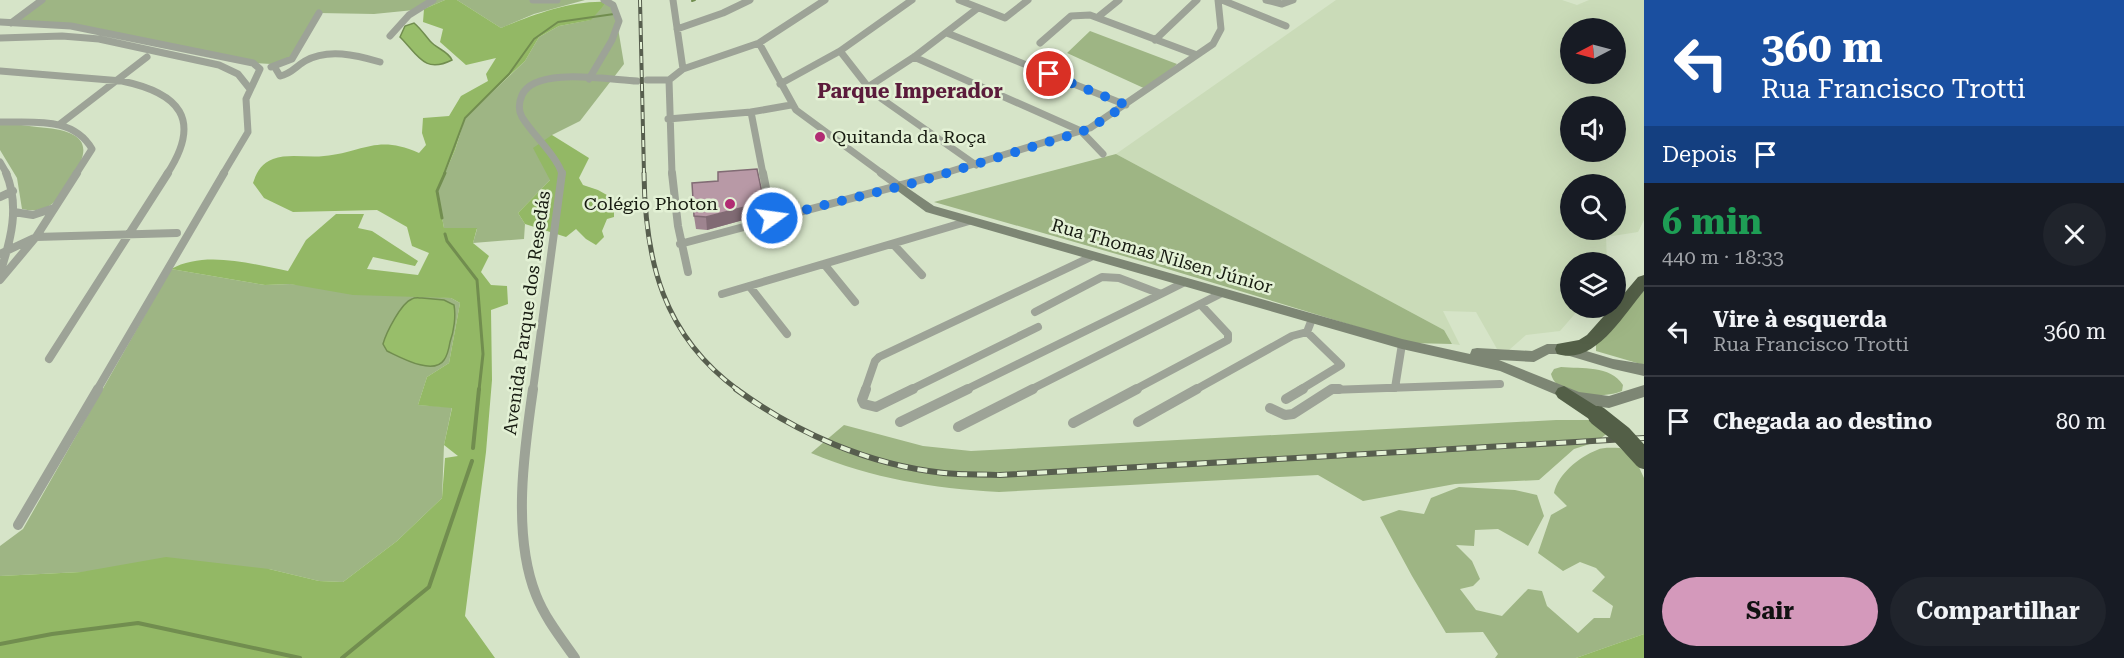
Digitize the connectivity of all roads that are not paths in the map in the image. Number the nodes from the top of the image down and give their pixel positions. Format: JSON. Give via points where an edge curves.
{"nodes":[{"id":1,"x":42,"y":0,"type":"edge"},
{"id":2,"x":433,"y":0,"type":"edge"},
{"id":3,"x":533,"y":0,"type":"edge"},
{"id":4,"x":557,"y":0,"type":"edge"},
{"id":5,"x":604,"y":0,"type":"edge"},
{"id":6,"x":673,"y":0,"type":"edge"},
{"id":7,"x":750,"y":0,"type":"edge"},
{"id":8,"x":825,"y":0,"type":"edge"},
{"id":9,"x":912,"y":0,"type":"edge"},
{"id":10,"x":1028,"y":0,"type":"edge"},
{"id":11,"x":1119,"y":0,"type":"edge"},
{"id":12,"x":1197,"y":0,"type":"edge"},
{"id":13,"x":1220,"y":0,"type":"edge"},
{"id":14,"x":1266,"y":0,"type":"edge"},
{"id":15,"x":1293,"y":0,"type":"edge"},
{"id":16,"x":964,"y":1,"type":"edge"},
{"id":17,"x":978,"y":8,"type":"junction"},
{"id":18,"x":319,"y":13,"type":"dead end"},
{"id":19,"x":1098,"y":17,"type":"junction"},
{"id":20,"x":1005,"y":18,"type":"junction"},
{"id":21,"x":0,"y":22,"type":"edge"},
{"id":22,"x":11,"y":22,"type":"junction"},
{"id":23,"x":1015,"y":23,"type":"dead end"},
{"id":24,"x":51,"y":25,"type":"junction"},
{"id":25,"x":1286,"y":26,"type":"dead end"},
{"id":26,"x":677,"y":29,"type":"junction"},
{"id":27,"x":947,"y":33,"type":"junction"},
{"id":28,"x":390,"y":36,"type":"dead end"},
{"id":29,"x":0,"y":38,"type":"edge"},
{"id":30,"x":35,"y":38,"type":"junction"},
{"id":31,"x":1155,"y":40,"type":"junction"},
{"id":32,"x":759,"y":43,"type":"junction"},
{"id":33,"x":1040,"y":43,"type":"dead end"},
{"id":34,"x":840,"y":51,"type":"junction"},
{"id":35,"x":1195,"y":56,"type":"junction"},
{"id":36,"x":147,"y":57,"type":"dead end"},
{"id":37,"x":914,"y":57,"type":"junction"},
{"id":38,"x":381,"y":62,"type":"dead end"},
{"id":39,"x":274,"y":66,"type":"junction"},
{"id":40,"x":260,"y":69,"type":"junction"},
{"id":41,"x":683,"y":69,"type":"junction"},
{"id":42,"x":0,"y":71,"type":"edge"},
{"id":43,"x":589,"y":79,"type":"junction"},
{"id":44,"x":119,"y":80,"type":"junction"},
{"id":45,"x":647,"y":80,"type":"dead end"},
{"id":46,"x":669,"y":80,"type":"junction"},
{"id":47,"x":637,"y":81,"type":"dead end"},
{"id":48,"x":780,"y":84,"type":"junction"},
{"id":49,"x":868,"y":87,"type":"junction"},
{"id":50,"x":250,"y":89,"type":"junction"},
{"id":51,"x":791,"y":105,"type":"junction"},
{"id":52,"x":1126,"y":105,"type":"junction"},
{"id":53,"x":751,"y":112,"type":"junction"},
{"id":54,"x":668,"y":119,"type":"junction"},
{"id":55,"x":0,"y":122,"type":"edge"},
{"id":56,"x":60,"y":124,"type":"junction"},
{"id":57,"x":1081,"y":132,"type":"junction"},
{"id":58,"x":1102,"y":154,"type":"dead end"},
{"id":59,"x":0,"y":162,"type":"edge"},
{"id":60,"x":976,"y":165,"type":"junction"},
{"id":61,"x":899,"y":186,"type":"junction"},
{"id":62,"x":13,"y":191,"type":"junction"},
{"id":63,"x":0,"y":197,"type":"edge"},
{"id":64,"x":56,"y":207,"type":"junction"},
{"id":65,"x":14,"y":213,"type":"junction"},
{"id":66,"x":772,"y":218,"type":"junction"},
{"id":67,"x":969,"y":221,"type":"junction"},
{"id":68,"x":177,"y":232,"type":"dead end"},
{"id":69,"x":128,"y":234,"type":"junction"},
{"id":70,"x":36,"y":237,"type":"junction"},
{"id":71,"x":680,"y":244,"type":"junction"},
{"id":72,"x":893,"y":244,"type":"junction"},
{"id":73,"x":4,"y":253,"type":"edge"},
{"id":74,"x":1091,"y":257,"type":"junction"},
{"id":75,"x":824,"y":264,"type":"junction"},
{"id":76,"x":0,"y":272,"type":"edge"},
{"id":77,"x":688,"y":272,"type":"dead end"},
{"id":78,"x":922,"y":275,"type":"dead end"},
{"id":79,"x":0,"y":280,"type":"edge"},
{"id":80,"x":1644,"y":281,"type":"edge"},
{"id":81,"x":1185,"y":282,"type":"junction"},
{"id":82,"x":750,"y":287,"type":"junction"},
{"id":83,"x":1222,"y":292,"type":"junction"},
{"id":84,"x":722,"y":294,"type":"dead end"},
{"id":85,"x":1161,"y":294,"type":"junction"},
{"id":86,"x":855,"y":302,"type":"dead end"},
{"id":87,"x":1201,"y":305,"type":"junction"},
{"id":88,"x":1035,"y":312,"type":"dead end"},
{"id":89,"x":1310,"y":326,"type":"junction"},
{"id":90,"x":1038,"y":327,"type":"dead end"},
{"id":91,"x":787,"y":334,"type":"dead end"},
{"id":92,"x":1402,"y":344,"type":"junction"},
{"id":93,"x":1422,"y":348,"type":"junction"},
{"id":94,"x":1563,"y":349,"type":"junction"},
{"id":95,"x":1534,"y":357,"type":"junction"},
{"id":96,"x":49,"y":358,"type":"dead end"},
{"id":97,"x":1644,"y":370,"type":"edge"},
{"id":98,"x":1500,"y":384,"type":"dead end"},
{"id":99,"x":1546,"y":384,"type":"junction"},
{"id":100,"x":1395,"y":388,"type":"junction"},
{"id":101,"x":1639,"y":392,"type":"edge"},
{"id":102,"x":1564,"y":393,"type":"junction"},
{"id":103,"x":1286,"y":399,"type":"dead end"},
{"id":104,"x":1270,"y":408,"type":"dead end"},
{"id":105,"x":900,"y":422,"type":"dead end"},
{"id":106,"x":1138,"y":422,"type":"dead end"},
{"id":107,"x":1073,"y":423,"type":"dead end"},
{"id":108,"x":958,"y":427,"type":"dead end"},
{"id":109,"x":1644,"y":459,"type":"edge"},
{"id":110,"x":18,"y":525,"type":"dead end"},
{"id":111,"x":574,"y":658,"type":"edge"}],
"edges":[{"from":1,"to":22,"type":"street"},
{"from":2,"to":28,"type":"street","via":[[409,15]]},
{"from":3,"to":4,"type":"street"},
{"from":5,"to":43,"type":"street","via":[[613,5],[620,21]]},
{"from":6,"to":26,"type":"street"},
{"from":7,"to":26,"type":"street"},
{"from":8,"to":32,"type":"street"},
{"from":9,"to":34,"type":"street"},
{"from":10,"to":20,"type":"street"},
{"from":11,"to":19,"type":"street"},
{"from":12,"to":31,"type":"street"},
{"from":13,"to":25,"type":"street"},
{"from":13,"to":35,"type":"street","via":[[1221,29],[1213,44]]},
{"from":14,"to":15,"type":"street","via":[[1282,4]]},
{"from":16,"to":17,"type":"street"},
{"from":17,"to":20,"type":"street"},
{"from":17,"to":27,"type":"street"},
{"from":18,"to":39,"type":"street","via":[[292,59]]},
{"from":19,"to":31,"type":"street"},
{"from":19,"to":33,"type":"street","via":[[1071,16]]},
{"from":20,"to":23,"type":"street"},
{"from":21,"to":22,"type":"street"},
{"from":22,"to":24,"type":"street"},
{"from":24,"to":30,"type":"street"},
{"from":24,"to":40,"type":"street","via":[[253,63]]},
{"from":26,"to":41,"type":"street"},
{"from":27,"to":37,"type":"street"},
{"from":27,"to":52,"type":"street"},
{"from":29,"to":30,"type":"street"},
{"from":30,"to":50,"type":"street","via":[[99,39],[219,65],[234,70]]},
{"from":31,"to":35,"type":"street"},
{"from":32,"to":41,"type":"street"},
{"from":32,"to":48,"type":"street"},
{"from":34,"to":48,"type":"street"},
{"from":34,"to":49,"type":"street"},
{"from":35,"to":52,"type":"street"},
{"from":36,"to":44,"type":"street"},
{"from":37,"to":49,"type":"street"},
{"from":37,"to":57,"type":"street"},
{"from":38,"to":39,"type":"street","via":[[341,53],[303,62],[289,75],[280,76]]},
{"from":39,"to":40,"type":"street"},
{"from":40,"to":50,"type":"street"},
{"from":41,"to":46,"type":"street"},
{"from":42,"to":44,"type":"street"},
{"from":43,"to":47,"type":"street","name":"Avenida Parque dos Resedás"},
{"from":43,"to":111,"type":"street","name":"Avenida Parque dos Resedás","via":[[550,77],[534,82],[519,103],[521,115],[562,172],[528,426],[523,512],[532,584]]},
{"from":44,"to":56,"type":"street"},
{"from":44,"to":69,"type":"street","via":[[155,90],[174,103],[184,121],[171,168]]},
{"from":45,"to":46,"type":"street"},
{"from":46,"to":54,"type":"street"},
{"from":48,"to":51,"type":"street"},
{"from":49,"to":60,"type":"street"},
{"from":50,"to":110,"type":"street","via":[[245,104],[248,132]]},
{"from":51,"to":53,"type":"street"},
{"from":51,"to":61,"type":"street","via":[[807,121]]},
{"from":52,"to":57,"type":"street"},
{"from":53,"to":54,"type":"street"},
{"from":53,"to":66,"type":"street"},
{"from":54,"to":71,"type":"street"},
{"from":55,"to":56,"type":"street"},
{"from":56,"to":64,"type":"street","via":[[88,138],[92,149]]},
{"from":57,"to":58,"type":"street"},
{"from":57,"to":60,"type":"street"},
{"from":59,"to":62,"type":"street"},
{"from":60,"to":61,"type":"street"},
{"from":61,"to":66,"type":"street"},
{"from":61,"to":67,"type":"street","name":"Rua Thomas Nilsen Júnior","via":[[930,209]]},
{"from":62,"to":63,"type":"street"},
{"from":62,"to":65,"type":"street"},
{"from":64,"to":65,"type":"street","via":[[33,215]]},
{"from":64,"to":70,"type":"street"},
{"from":65,"to":73,"type":"street"},
{"from":66,"to":71,"type":"street"},
{"from":67,"to":72,"type":"street"},
{"from":67,"to":74,"type":"street","name":"Rua Thomas Nilsen Júnior"},
{"from":68,"to":69,"type":"street"},
{"from":69,"to":70,"type":"street"},
{"from":69,"to":96,"type":"street"},
{"from":70,"to":73,"type":"street"},
{"from":70,"to":79,"type":"street"},
{"from":71,"to":77,"type":"street"},
{"from":72,"to":75,"type":"street"},
{"from":72,"to":78,"type":"street"},
{"from":73,"to":76,"type":"street"},
{"from":74,"to":81,"type":"street","name":"Rua Thomas Nilsen Júnior"},
{"from":74,"to":90,"type":"street","via":[[879,357],[874,361],[862,400],[864,405],[876,407]]},
{"from":75,"to":82,"type":"street"},
{"from":75,"to":86,"type":"street"},
{"from":80,"to":94,"type":"highway","via":[[1593,339],[1583,346]]},
{"from":81,"to":83,"type":"street","name":"Rua Thomas Nilsen Júnior"},
{"from":81,"to":85,"type":"street"},
{"from":82,"to":84,"type":"street"},
{"from":82,"to":91,"type":"street"},
{"from":83,"to":87,"type":"street"},
{"from":83,"to":89,"type":"street","name":"Rua Thomas Nilsen Júnior"},
{"from":85,"to":88,"type":"street","via":[[1119,278],[1102,277]]},
{"from":85,"to":105,"type":"street"},
{"from":87,"to":107,"type":"street","via":[[1228,333],[1228,340]]},
{"from":87,"to":108,"type":"street"},
{"from":89,"to":92,"type":"street","name":"Rua Thomas Nilsen Júnior"},
{"from":89,"to":103,"type":"street","via":[[1341,365]]},
{"from":89,"to":106,"type":"street"},
{"from":92,"to":93,"type":"street","name":"Rua Thomas Nilsen Júnior"},
{"from":92,"to":100,"type":"street"},
{"from":93,"to":95,"type":"street","name":"Rua Thomas Nilsen Júnior"},
{"from":93,"to":99,"type":"street","name":"Rua Thomas Nilsen Júnior","via":[[1502,366]]},
{"from":94,"to":95,"type":"street","name":"Rua Thomas Nilsen Júnior","via":[[1547,349]]},
{"from":94,"to":97,"type":"street"},
{"from":95,"to":99,"type":"street","via":[[1537,374]]},
{"from":98,"to":100,"type":"street"},
{"from":99,"to":102,"type":"street","name":"Rua Thomas Nilsen Júnior"},
{"from":100,"to":104,"type":"street","via":[[1327,390],[1289,415]]},
{"from":101,"to":102,"type":"street","name":"Rua Thomas Nilsen Júnior","via":[[1609,402]]},
{"from":102,"to":109,"type":"highway","bridge":true,"via":[[1598,416]]}]}
